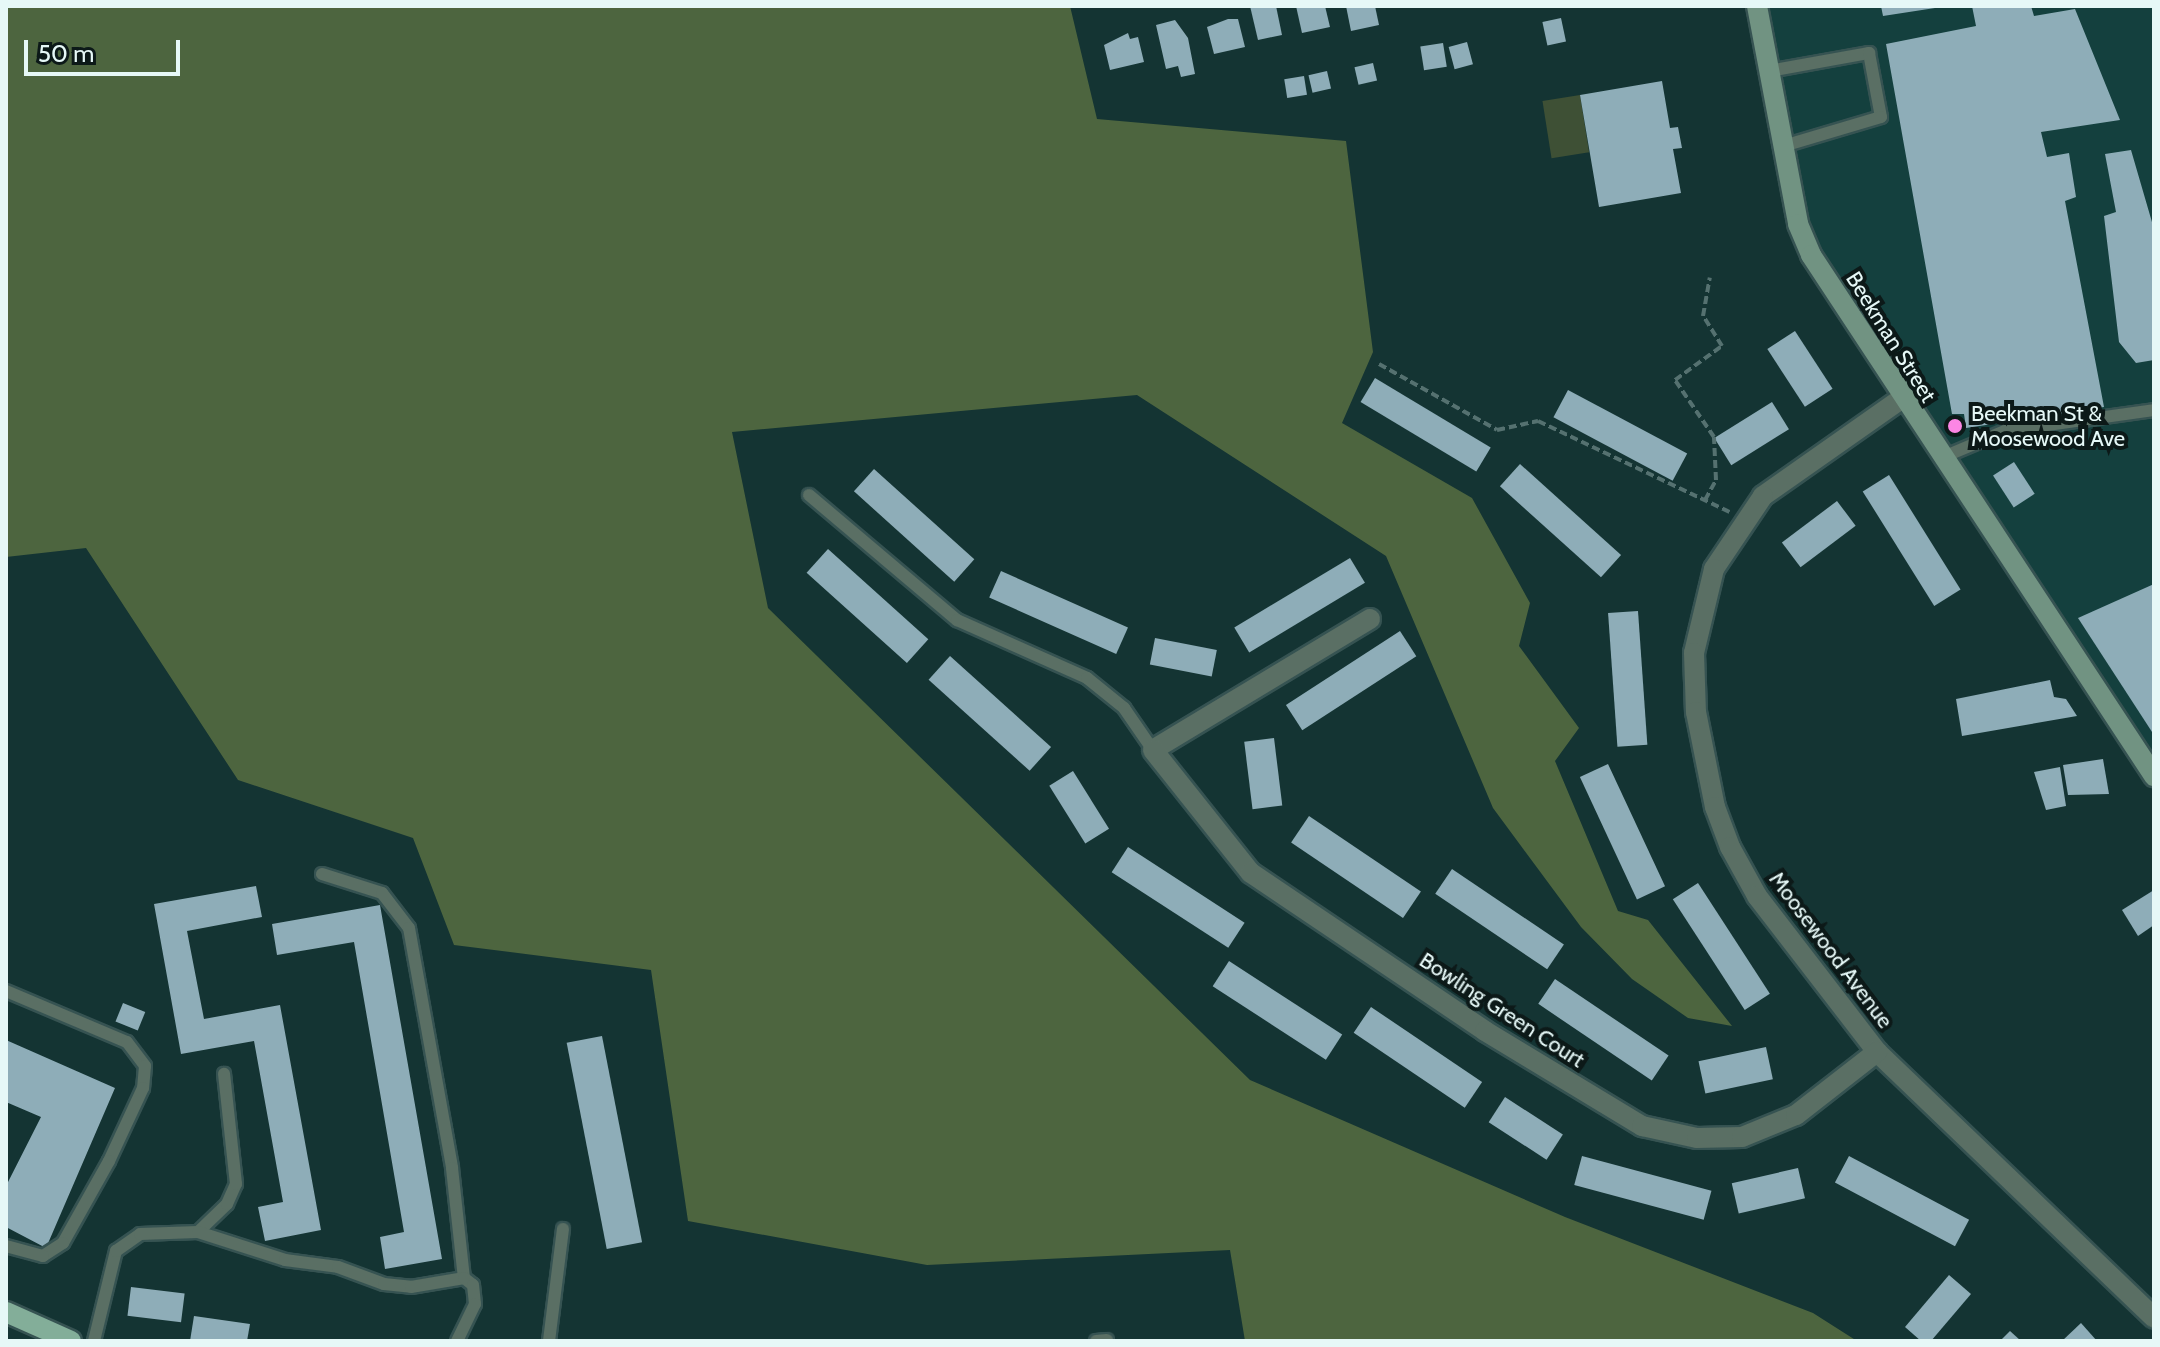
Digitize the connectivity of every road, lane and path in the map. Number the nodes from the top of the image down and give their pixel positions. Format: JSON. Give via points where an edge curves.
{"nodes":[{"id":1,"x":1757,"y":6,"type":"edge"},
{"id":2,"x":1769,"y":71,"type":"junction"},
{"id":3,"x":1784,"y":146,"type":"junction"},
{"id":4,"x":1710,"y":278,"type":"dead end"},
{"id":5,"x":1379,"y":364,"type":"dead end"},
{"id":6,"x":1901,"y":399,"type":"junction"},
{"id":7,"x":2154,"y":410,"type":"edge"},
{"id":8,"x":1941,"y":458,"type":"junction"},
{"id":9,"x":809,"y":495,"type":"dead end"},
{"id":10,"x":1705,"y":500,"type":"junction"},
{"id":11,"x":1743,"y":518,"type":"junction"},
{"id":12,"x":1370,"y":619,"type":"dead end"},
{"id":13,"x":1153,"y":750,"type":"junction"},
{"id":14,"x":2154,"y":776,"type":"edge"},
{"id":15,"x":322,"y":874,"type":"dead end"},
{"id":16,"x":6,"y":991,"type":"edge"},
{"id":17,"x":1877,"y":1052,"type":"junction"},
{"id":18,"x":224,"y":1074,"type":"dead end"},
{"id":19,"x":563,"y":1229,"type":"dead end"},
{"id":20,"x":198,"y":1232,"type":"junction"},
{"id":21,"x":6,"y":1246,"type":"edge"},
{"id":22,"x":464,"y":1278,"type":"junction"},
{"id":23,"x":6,"y":1312,"type":"edge"},
{"id":24,"x":2154,"y":1318,"type":"edge"},
{"id":25,"x":71,"y":1341,"type":"edge"},
{"id":26,"x":94,"y":1341,"type":"edge"},
{"id":27,"x":457,"y":1341,"type":"edge"},
{"id":28,"x":549,"y":1341,"type":"edge"}],
"edges":[{"from":1,"to":2,"type":"main road","name":"Beekman Street"},
{"from":2,"to":3,"type":"main road","name":"Beekman Street"},
{"from":2,"to":3,"type":"lane","via":[[1869,53],[1881,117]]},
{"from":3,"to":6,"type":"main road","name":"Beekman Street","via":[[1798,224],[1811,255]]},
{"from":4,"to":10,"type":"path","via":[[1703,316],[1722,346],[1675,380],[1714,437],[1716,480]]},
{"from":5,"to":10,"type":"path","via":[[1497,430],[1538,421]]},
{"from":6,"to":8,"type":"main road","name":"Beekman Street"},
{"from":6,"to":11,"type":"street","name":"Moosewood Avenue","via":[[1786,476]]},
{"from":7,"to":8,"type":"lane","via":[[2005,431]]},
{"from":8,"to":14,"type":"main road","name":"Beekman Street"},
{"from":9,"to":13,"type":"lane","via":[[957,620],[1087,678],[1124,708]]},
{"from":10,"to":11,"type":"path"},
{"from":11,"to":17,"type":"street","name":"Moosewood Avenue","via":[[1714,569],[1694,653],[1696,712],[1712,795],[1730,847],[1757,896]]},
{"from":12,"to":13,"type":"street"},
{"from":13,"to":17,"type":"street","name":"Bowling Green Court","via":[[1251,873],[1485,1031],[1642,1126],[1697,1138],[1742,1137],[1796,1115]]},
{"from":15,"to":22,"type":"lane","via":[[382,893],[409,928],[452,1168]]},
{"from":16,"to":21,"type":"lane","via":[[127,1042],[145,1066],[143,1088],[63,1243],[43,1256]]},
{"from":17,"to":24,"type":"street","name":"Moosewood Avenue"},
{"from":18,"to":20,"type":"lane","via":[[236,1184],[227,1204]]},
{"from":19,"to":28,"type":"lane"},
{"from":20,"to":22,"type":"lane","via":[[384,1284],[411,1287]]},
{"from":20,"to":26,"type":"lane","via":[[140,1234],[116,1251]]},
{"from":22,"to":27,"type":"lane","via":[[476,1294],[473,1316]]},
{"from":23,"to":25,"type":"main road"}]}
